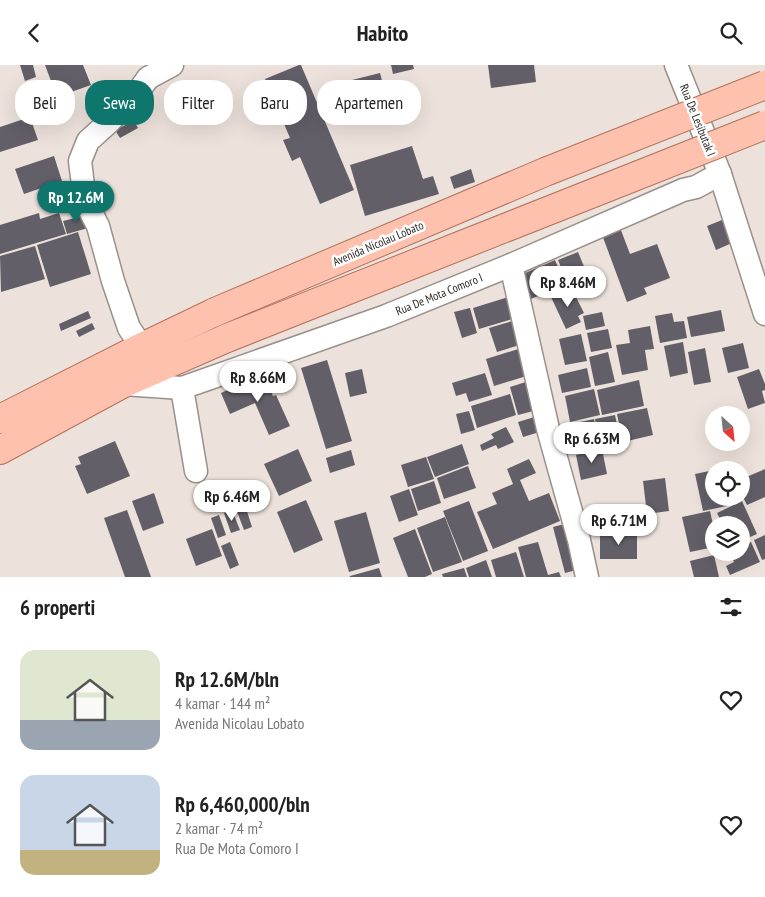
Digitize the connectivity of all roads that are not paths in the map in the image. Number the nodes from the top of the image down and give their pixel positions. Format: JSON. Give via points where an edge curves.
{"nodes":[{"id":1,"x":172,"y":65,"type":"edge"},
{"id":2,"x":676,"y":65,"type":"edge"},
{"id":3,"x":765,"y":85,"type":"edge"},
{"id":4,"x":765,"y":125,"type":"edge"},
{"id":5,"x":720,"y":175,"type":"junction"},
{"id":6,"x":511,"y":265,"type":"junction"},
{"id":7,"x":765,"y":314,"type":"edge"},
{"id":8,"x":142,"y":347,"type":"junction"},
{"id":9,"x":122,"y":384,"type":"junction"},
{"id":10,"x":182,"y":388,"type":"junction"},
{"id":11,"x":0,"y":419,"type":"edge"},
{"id":12,"x":0,"y":450,"type":"edge"},
{"id":13,"x":196,"y":471,"type":"dead end"},
{"id":14,"x":587,"y":577,"type":"edge"}],
"edges":[{"from":1,"to":8,"type":"street","via":[[148,78],[88,141],[80,161],[86,201],[98,226],[129,328]]},
{"from":2,"to":5,"type":"street","name":"Rua De Lesibutak I"},
{"from":3,"to":8,"type":"main road","name":"Avenida Nicolau Lobato","bridge":true,"via":[[545,172],[215,312]]},
{"from":4,"to":9,"type":"main road","bridge":true,"via":[[227,338]]},
{"from":5,"to":6,"type":"street","name":"Rua De Mota Comoro I"},
{"from":5,"to":7,"type":"street"},
{"from":6,"to":10,"type":"street","name":"Rua De Mota Comoro I","via":[[386,316]]},
{"from":6,"to":14,"type":"street","via":[[548,429]]},
{"from":8,"to":11,"type":"main road","name":"Avenida Nicolau Lobato"},
{"from":9,"to":10,"type":"street","name":"Rua De Mota Comoro I"},
{"from":9,"to":12,"type":"main road"},
{"from":10,"to":13,"type":"street"}]}
